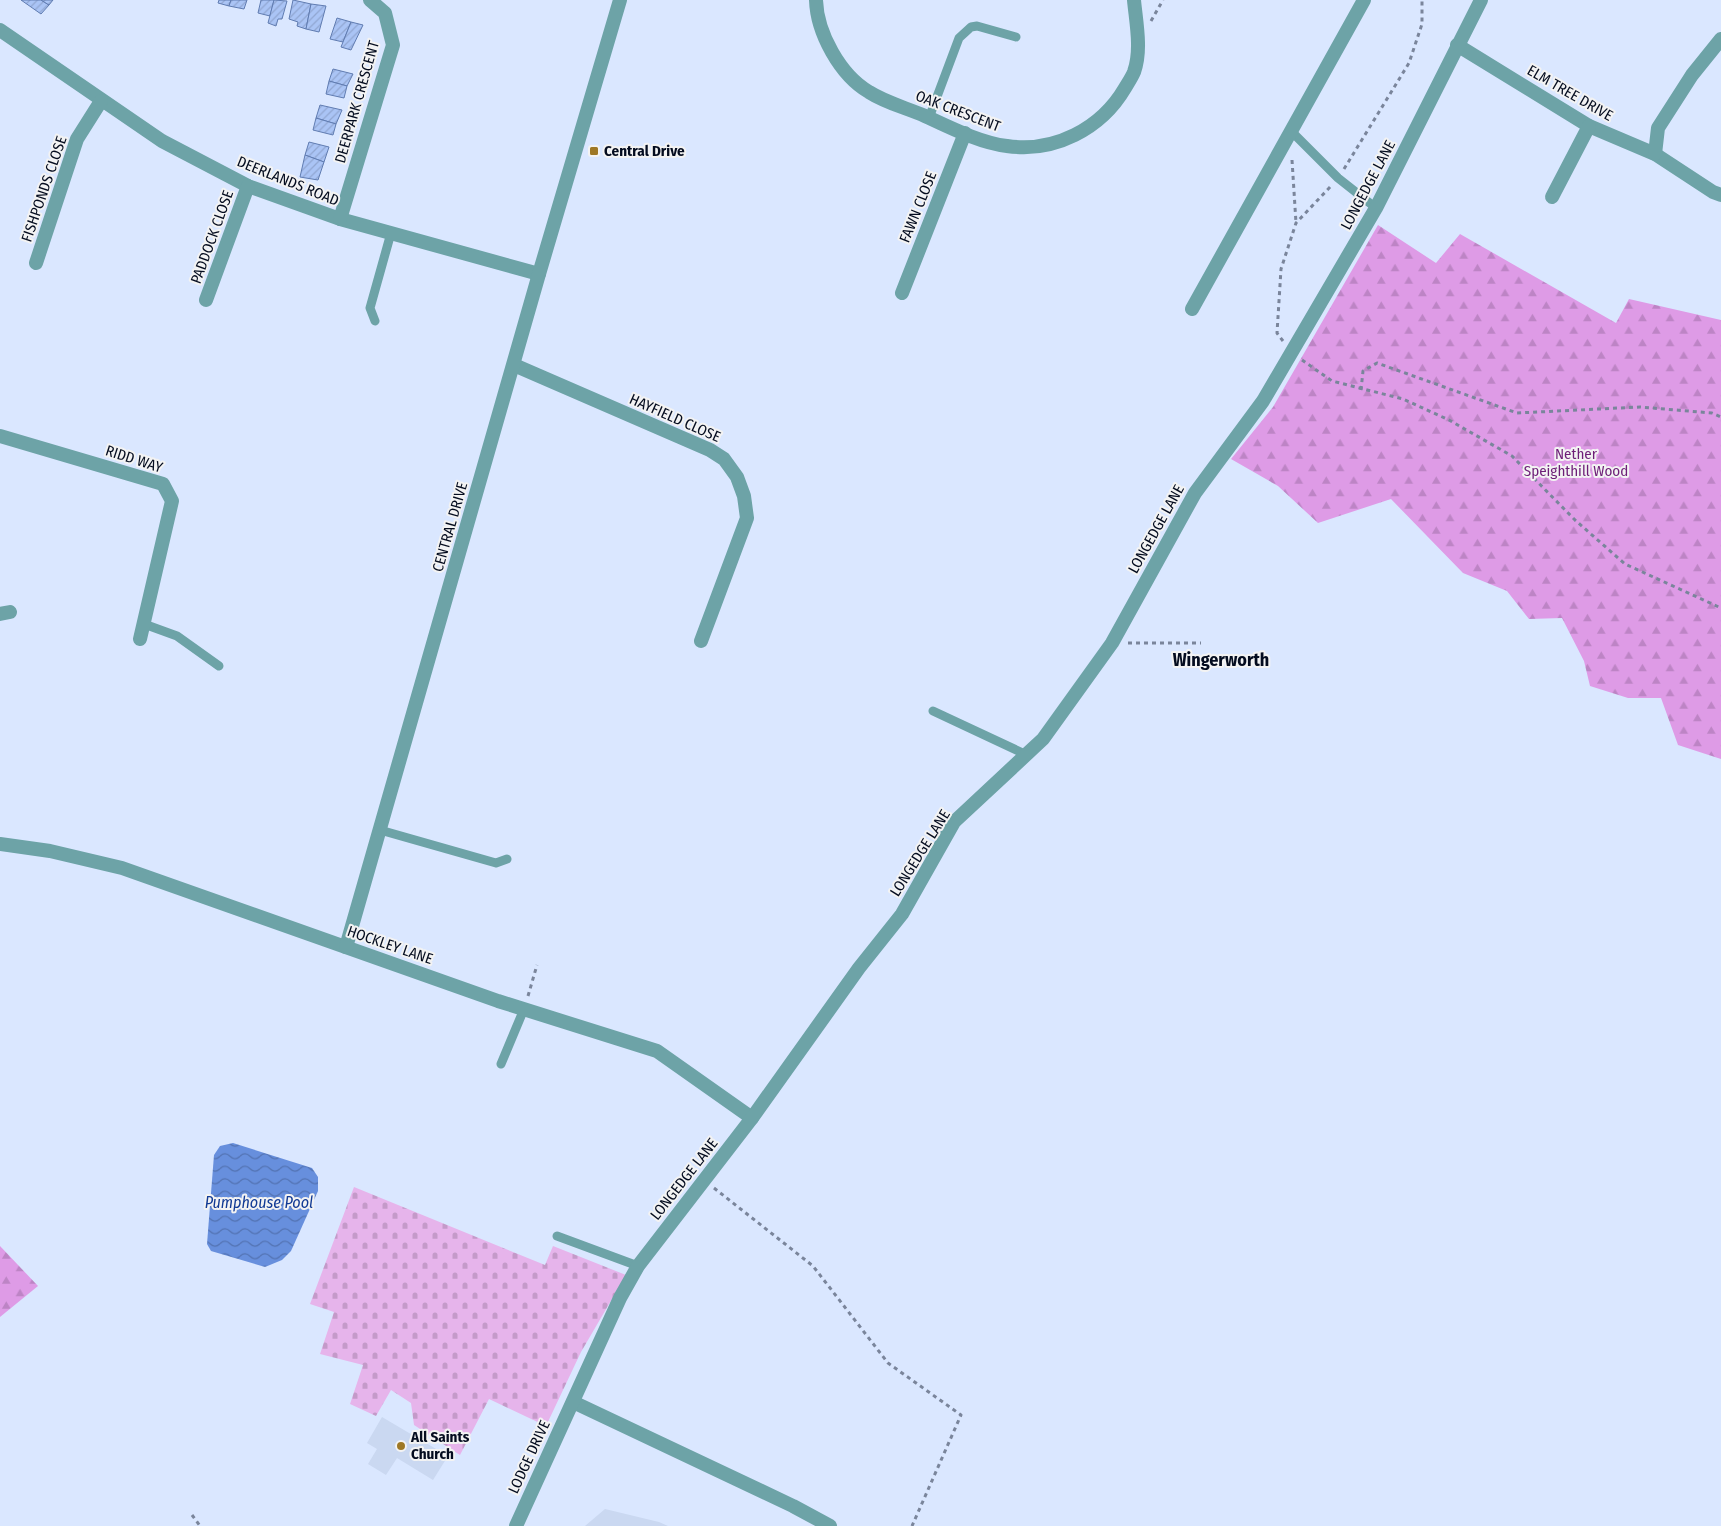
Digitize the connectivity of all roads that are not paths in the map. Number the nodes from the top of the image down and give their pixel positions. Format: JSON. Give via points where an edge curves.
{"nodes":[{"id":1,"x":370,"y":0,"type":"edge"},
{"id":2,"x":620,"y":0,"type":"edge"},
{"id":3,"x":816,"y":0,"type":"edge"},
{"id":4,"x":1134,"y":0,"type":"edge"},
{"id":5,"x":1364,"y":0,"type":"edge"},
{"id":6,"x":1481,"y":0,"type":"edge"},
{"id":7,"x":0,"y":30,"type":"edge"},
{"id":8,"x":1016,"y":37,"type":"dead end"},
{"id":9,"x":1721,"y":39,"type":"edge"},
{"id":10,"x":1457,"y":45,"type":"junction"},
{"id":11,"x":101,"y":100,"type":"junction"},
{"id":12,"x":929,"y":118,"type":"junction"},
{"id":13,"x":1589,"y":126,"type":"junction"},
{"id":14,"x":1290,"y":130,"type":"junction"},
{"id":15,"x":965,"y":133,"type":"junction"},
{"id":16,"x":1656,"y":154,"type":"junction"},
{"id":17,"x":248,"y":186,"type":"junction"},
{"id":18,"x":1721,"y":195,"type":"edge"},
{"id":19,"x":1552,"y":198,"type":"dead end"},
{"id":20,"x":1376,"y":208,"type":"junction"},
{"id":21,"x":340,"y":219,"type":"junction"},
{"id":22,"x":391,"y":233,"type":"junction"},
{"id":23,"x":36,"y":263,"type":"dead end"},
{"id":24,"x":539,"y":274,"type":"junction"},
{"id":25,"x":902,"y":293,"type":"dead end"},
{"id":26,"x":206,"y":300,"type":"dead end"},
{"id":27,"x":1192,"y":309,"type":"dead end"},
{"id":28,"x":375,"y":321,"type":"dead end"},
{"id":29,"x":514,"y":365,"type":"junction"},
{"id":30,"x":0,"y":436,"type":"edge"},
{"id":31,"x":144,"y":624,"type":"junction"},
{"id":32,"x":140,"y":639,"type":"dead end"},
{"id":33,"x":701,"y":641,"type":"dead end"},
{"id":34,"x":219,"y":666,"type":"dead end"},
{"id":35,"x":933,"y":711,"type":"dead end"},
{"id":36,"x":1027,"y":755,"type":"junction"},
{"id":37,"x":380,"y":830,"type":"junction"},
{"id":38,"x":0,"y":844,"type":"edge"},
{"id":39,"x":507,"y":858,"type":"dead end"},
{"id":40,"x":346,"y":947,"type":"junction"},
{"id":41,"x":524,"y":1009,"type":"junction"},
{"id":42,"x":501,"y":1064,"type":"dead end"},
{"id":43,"x":752,"y":1118,"type":"junction"},
{"id":44,"x":557,"y":1236,"type":"dead end"},
{"id":45,"x":638,"y":1266,"type":"junction"},
{"id":46,"x":573,"y":1402,"type":"junction"},
{"id":47,"x":516,"y":1526,"type":"edge"},
{"id":48,"x":830,"y":1526,"type":"edge"}],
"edges":[{"from":1,"to":21,"type":"street","name":"DEERPARK CRESCENT","via":[[385,13],[393,45]]},
{"from":2,"to":24,"type":"street","name":"CENTRAL DRIVE"},
{"from":3,"to":12,"type":"street","name":"OAK CRESCENT","via":[[827,44],[849,74],[869,92]]},
{"from":4,"to":15,"type":"street","name":"OAK CRESCENT","via":[[1138,43],[1134,72],[1114,105],[1085,130],[1051,145],[1006,146]]},
{"from":5,"to":14,"type":"street"},
{"from":6,"to":10,"type":"street","name":"LONGEDGE LANE"},
{"from":7,"to":11,"type":"street","name":"DEERLANDS ROAD"},
{"from":8,"to":12,"type":"lane","via":[[977,26],[965,31],[959,38]]},
{"from":9,"to":16,"type":"street","via":[[1692,75],[1658,128]]},
{"from":10,"to":13,"type":"street","name":"ELM TREE DRIVE"},
{"from":10,"to":20,"type":"street","name":"LONGEDGE LANE"},
{"from":11,"to":17,"type":"street","name":"DEERLANDS ROAD","via":[[162,141]]},
{"from":11,"to":23,"type":"street","name":"FISHPONDS CLOSE","via":[[77,139]]},
{"from":12,"to":15,"type":"street","name":"OAK CRESCENT"},
{"from":13,"to":16,"type":"street","name":"ELM TREE DRIVE"},
{"from":13,"to":19,"type":"street"},
{"from":14,"to":20,"type":"lane","via":[[1338,178]]},
{"from":14,"to":27,"type":"street"},
{"from":15,"to":25,"type":"street","name":"FAWN CLOSE"},
{"from":16,"to":18,"type":"street","name":"ELM TREE DRIVE"},
{"from":17,"to":21,"type":"street","name":"DEERLANDS ROAD"},
{"from":17,"to":26,"type":"street","name":"PADDOCK CLOSE"},
{"from":20,"to":36,"type":"street","name":"LONGEDGE LANE","via":[[1263,401],[1195,493],[1112,643],[1043,739]]},
{"from":21,"to":22,"type":"street","name":"DEERLANDS ROAD"},
{"from":22,"to":24,"type":"street","name":"DEERLANDS ROAD"},
{"from":22,"to":28,"type":"lane","via":[[370,308]]},
{"from":24,"to":29,"type":"street","name":"CENTRAL DRIVE"},
{"from":29,"to":33,"type":"street","name":"HAYFIELD CLOSE","via":[[710,450],[724,460],[738,477],[747,518]]},
{"from":29,"to":37,"type":"street","name":"CENTRAL DRIVE"},
{"from":30,"to":31,"type":"street","name":"RIDD WAY","via":[[163,484],[172,501]]},
{"from":31,"to":32,"type":"street","name":"RIDD WAY"},
{"from":31,"to":34,"type":"lane","via":[[177,636]]},
{"from":35,"to":36,"type":"lane"},
{"from":36,"to":43,"type":"street","name":"LONGEDGE LANE","via":[[954,822],[902,914],[859,968]]},
{"from":37,"to":39,"type":"lane","via":[[496,863]]},
{"from":37,"to":40,"type":"street","name":"CENTRAL DRIVE"},
{"from":38,"to":40,"type":"street","name":"HOCKLEY LANE","via":[[50,851],[122,868]]},
{"from":40,"to":41,"type":"street","name":"HOCKLEY LANE"},
{"from":41,"to":42,"type":"lane"},
{"from":41,"to":43,"type":"street","name":"HOCKLEY LANE","via":[[658,1051]]},
{"from":43,"to":45,"type":"street","name":"LONGEDGE LANE"},
{"from":44,"to":45,"type":"lane"},
{"from":45,"to":46,"type":"street","name":"LONGEDGE LANE"},
{"from":46,"to":47,"type":"street","name":"LODGE DRIVE"},
{"from":46,"to":48,"type":"street"}]}
